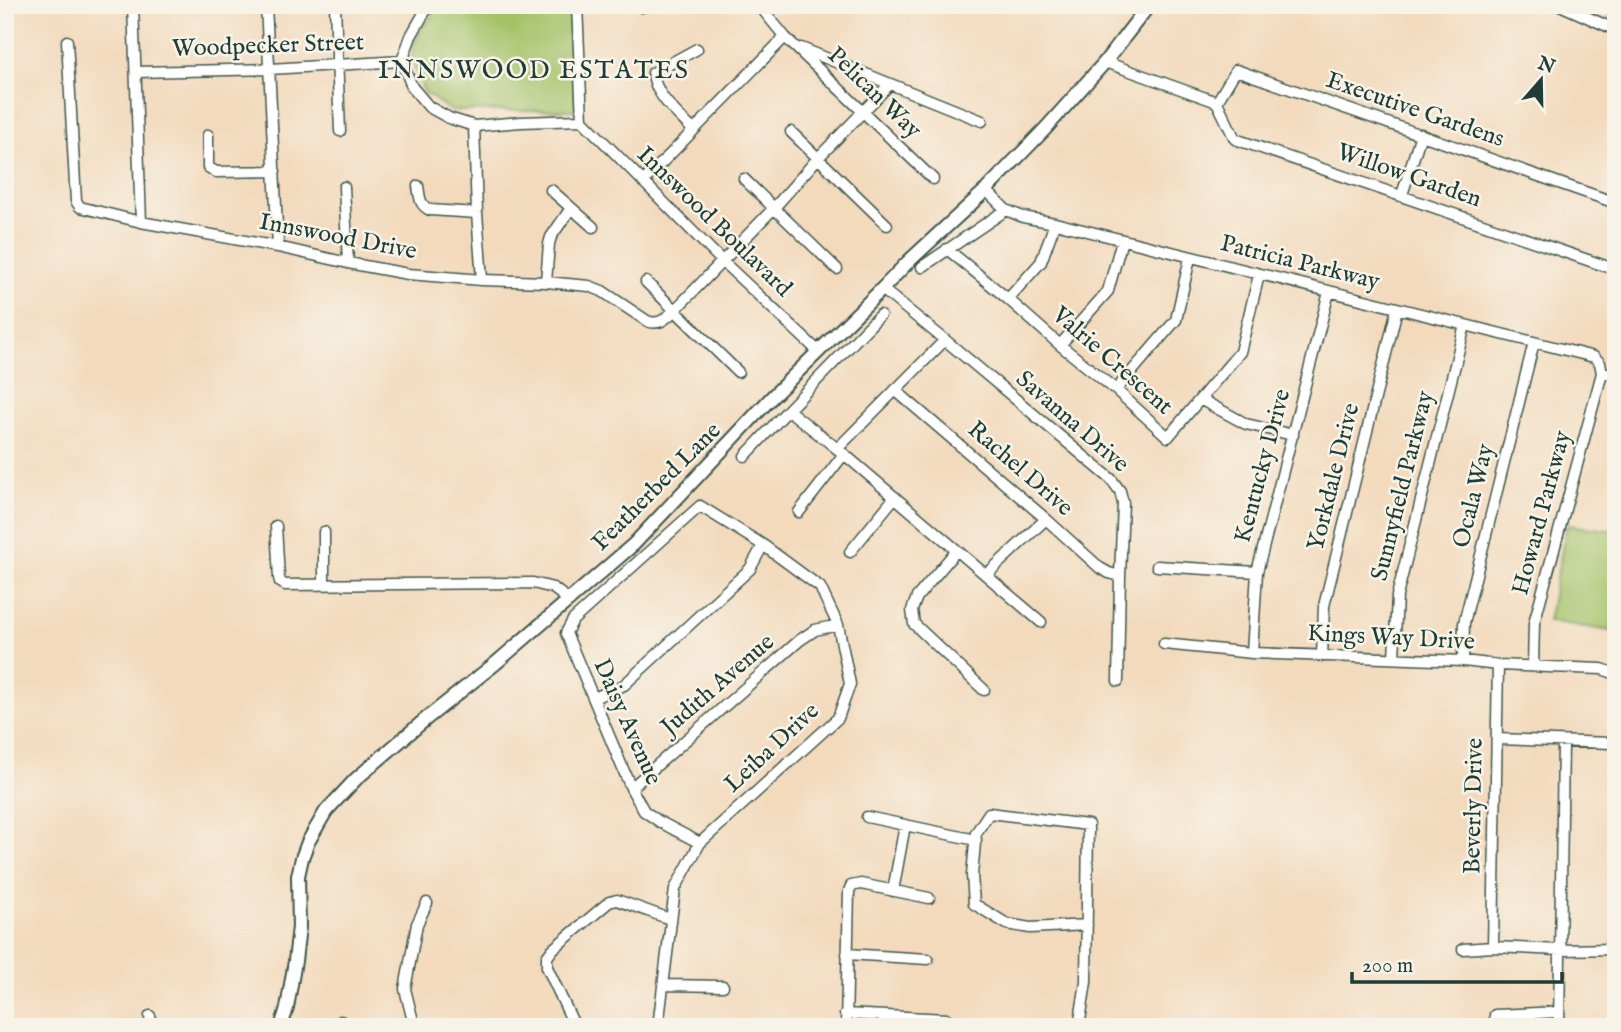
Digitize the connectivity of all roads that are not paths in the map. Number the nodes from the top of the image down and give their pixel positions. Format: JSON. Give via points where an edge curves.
{"nodes":[{"id":1,"x":133,"y":5,"type":"edge"},
{"id":2,"x":266,"y":5,"type":"edge"},
{"id":3,"x":335,"y":5,"type":"edge"},
{"id":4,"x":431,"y":5,"type":"edge"},
{"id":5,"x":577,"y":5,"type":"edge"},
{"id":6,"x":759,"y":5,"type":"edge"},
{"id":7,"x":1149,"y":5,"type":"edge"},
{"id":8,"x":1560,"y":5,"type":"edge"},
{"id":9,"x":1612,"y":5,"type":"edge"},
{"id":10,"x":1616,"y":29,"type":"edge"},
{"id":11,"x":785,"y":37,"type":"junction"},
{"id":12,"x":67,"y":41,"type":"dead end"},
{"id":13,"x":793,"y":45,"type":"junction"},
{"id":14,"x":697,"y":49,"type":"dead end"},
{"id":15,"x":402,"y":61,"type":"junction"},
{"id":16,"x":1105,"y":62,"type":"junction"},
{"id":17,"x":336,"y":66,"type":"junction"},
{"id":18,"x":270,"y":69,"type":"junction"},
{"id":19,"x":136,"y":72,"type":"junction"},
{"id":20,"x":890,"y":84,"type":"junction"},
{"id":21,"x":1217,"y":102,"type":"junction"},
{"id":22,"x":863,"y":111,"type":"junction"},
{"id":23,"x":582,"y":120,"type":"junction"},
{"id":24,"x":982,"y":121,"type":"dead end"},
{"id":25,"x":474,"y":126,"type":"junction"},
{"id":26,"x":693,"y":130,"type":"junction"},
{"id":27,"x":340,"y":131,"type":"dead end"},
{"id":28,"x":791,"y":132,"type":"dead end"},
{"id":29,"x":1421,"y":134,"type":"junction"},
{"id":30,"x":208,"y":135,"type":"dead end"},
{"id":31,"x":818,"y":158,"type":"junction"},
{"id":32,"x":275,"y":171,"type":"junction"},
{"id":33,"x":744,"y":179,"type":"dead end"},
{"id":34,"x":933,"y":179,"type":"dead end"},
{"id":35,"x":643,"y":182,"type":"junction"},
{"id":36,"x":418,"y":186,"type":"dead end"},
{"id":37,"x":344,"y":187,"type":"dead end"},
{"id":38,"x":551,"y":190,"type":"dead end"},
{"id":39,"x":986,"y":190,"type":"junction"},
{"id":40,"x":1402,"y":195,"type":"junction"},
{"id":41,"x":1616,"y":203,"type":"edge"},
{"id":42,"x":571,"y":208,"type":"junction"},
{"id":43,"x":774,"y":208,"type":"junction"},
{"id":44,"x":1006,"y":210,"type":"junction"},
{"id":45,"x":477,"y":213,"type":"junction"},
{"id":46,"x":141,"y":222,"type":"junction"},
{"id":47,"x":1055,"y":223,"type":"junction"},
{"id":48,"x":887,"y":225,"type":"dead end"},
{"id":49,"x":593,"y":227,"type":"dead end"},
{"id":50,"x":1122,"y":240,"type":"junction"},
{"id":51,"x":278,"y":247,"type":"junction"},
{"id":52,"x":947,"y":249,"type":"junction"},
{"id":53,"x":1190,"y":258,"type":"junction"},
{"id":54,"x":722,"y":261,"type":"junction"},
{"id":55,"x":348,"y":263,"type":"junction"},
{"id":56,"x":922,"y":267,"type":"dead end"},
{"id":57,"x":1608,"y":267,"type":"dead end"},
{"id":58,"x":837,"y":269,"type":"dead end"},
{"id":59,"x":1259,"y":275,"type":"junction"},
{"id":60,"x":482,"y":280,"type":"junction"},
{"id":61,"x":546,"y":282,"type":"junction"},
{"id":62,"x":646,"y":282,"type":"dead end"},
{"id":63,"x":883,"y":289,"type":"junction"},
{"id":64,"x":1329,"y":292,"type":"junction"},
{"id":65,"x":1008,"y":299,"type":"junction"},
{"id":66,"x":1397,"y":309,"type":"junction"},
{"id":67,"x":675,"y":310,"type":"junction"},
{"id":68,"x":880,"y":315,"type":"dead end"},
{"id":69,"x":1465,"y":325,"type":"junction"},
{"id":70,"x":945,"y":340,"type":"junction"},
{"id":71,"x":1534,"y":342,"type":"junction"},
{"id":72,"x":1060,"y":345,"type":"junction"},
{"id":73,"x":819,"y":352,"type":"junction"},
{"id":74,"x":738,"y":372,"type":"dead end"},
{"id":75,"x":1602,"y":373,"type":"junction"},
{"id":76,"x":1616,"y":373,"type":"edge"},
{"id":77,"x":895,"y":390,"type":"junction"},
{"id":78,"x":1116,"y":390,"type":"junction"},
{"id":79,"x":1200,"y":399,"type":"junction"},
{"id":80,"x":788,"y":410,"type":"junction"},
{"id":81,"x":1293,"y":435,"type":"junction"},
{"id":82,"x":840,"y":451,"type":"junction"},
{"id":83,"x":745,"y":456,"type":"dead end"},
{"id":84,"x":895,"y":497,"type":"junction"},
{"id":85,"x":799,"y":512,"type":"dead end"},
{"id":86,"x":1046,"y":519,"type":"junction"},
{"id":87,"x":276,"y":526,"type":"dead end"},
{"id":88,"x":324,"y":532,"type":"dead end"},
{"id":89,"x":763,"y":545,"type":"junction"},
{"id":90,"x":956,"y":551,"type":"junction"},
{"id":91,"x":850,"y":552,"type":"dead end"},
{"id":92,"x":617,"y":559,"type":"junction"},
{"id":93,"x":1157,"y":566,"type":"dead end"},
{"id":94,"x":627,"y":572,"type":"junction"},
{"id":95,"x":1257,"y":572,"type":"junction"},
{"id":96,"x":986,"y":575,"type":"junction"},
{"id":97,"x":1120,"y":576,"type":"junction"},
{"id":98,"x":324,"y":585,"type":"junction"},
{"id":99,"x":570,"y":601,"type":"junction"},
{"id":100,"x":1041,"y":622,"type":"dead end"},
{"id":101,"x":838,"y":625,"type":"junction"},
{"id":102,"x":1164,"y":644,"type":"dead end"},
{"id":103,"x":1252,"y":653,"type":"junction"},
{"id":104,"x":1322,"y":656,"type":"junction"},
{"id":105,"x":1394,"y":658,"type":"junction"},
{"id":106,"x":1464,"y":661,"type":"junction"},
{"id":107,"x":1497,"y":664,"type":"junction"},
{"id":108,"x":1533,"y":666,"type":"junction"},
{"id":109,"x":1616,"y":674,"type":"edge"},
{"id":110,"x":1118,"y":681,"type":"dead end"},
{"id":111,"x":984,"y":690,"type":"dead end"},
{"id":112,"x":594,"y":698,"type":"junction"},
{"id":113,"x":1497,"y":739,"type":"junction"},
{"id":114,"x":1563,"y":742,"type":"junction"},
{"id":115,"x":1616,"y":744,"type":"edge"},
{"id":116,"x":631,"y":788,"type":"junction"},
{"id":117,"x":867,"y":817,"type":"dead end"},
{"id":118,"x":905,"y":825,"type":"junction"},
{"id":119,"x":975,"y":840,"type":"junction"},
{"id":120,"x":700,"y":843,"type":"junction"},
{"id":121,"x":893,"y":891,"type":"junction"},
{"id":122,"x":929,"y":898,"type":"dead end"},
{"id":123,"x":427,"y":903,"type":"dead end"},
{"id":124,"x":670,"y":919,"type":"junction"},
{"id":125,"x":1087,"y":925,"type":"junction"},
{"id":126,"x":1493,"y":947,"type":"junction"},
{"id":127,"x":1463,"y":949,"type":"dead end"},
{"id":128,"x":1616,"y":949,"type":"edge"},
{"id":129,"x":1560,"y":950,"type":"junction"},
{"id":130,"x":847,"y":954,"type":"junction"},
{"id":131,"x":928,"y":959,"type":"dead end"},
{"id":132,"x":664,"y":985,"type":"junction"},
{"id":133,"x":723,"y":986,"type":"dead end"},
{"id":134,"x":1559,"y":1012,"type":"junction"},
{"id":135,"x":845,"y":1014,"type":"junction"},
{"id":136,"x":947,"y":1019,"type":"dead end"},
{"id":137,"x":281,"y":1027,"type":"edge"},
{"id":138,"x":412,"y":1027,"type":"edge"},
{"id":139,"x":575,"y":1027,"type":"edge"},
{"id":140,"x":658,"y":1027,"type":"edge"},
{"id":141,"x":846,"y":1027,"type":"edge"},
{"id":142,"x":1079,"y":1027,"type":"edge"},
{"id":143,"x":1496,"y":1027,"type":"edge"},
{"id":144,"x":1559,"y":1027,"type":"edge"}],
"edges":[{"from":1,"to":19,"type":"street"},
{"from":2,"to":18,"type":"street"},
{"from":3,"to":17,"type":"street"},
{"from":4,"to":15,"type":"street","via":[[411,36]]},
{"from":5,"to":23,"type":"street"},
{"from":6,"to":11,"type":"street","name":"Pelican Way"},
{"from":7,"to":16,"type":"main road","name":"Featherbed Lane"},
{"from":8,"to":10,"type":"street"},
{"from":9,"to":10,"type":"street"},
{"from":11,"to":13,"type":"street","name":"Pelican Way"},
{"from":11,"to":26,"type":"street"},
{"from":12,"to":46,"type":"street","name":"Innswood Drive","via":[[78,205]]},
{"from":13,"to":20,"type":"street"},
{"from":13,"to":22,"type":"street","name":"Pelican Way"},
{"from":14,"to":26,"type":"street","via":[[653,73],[664,100]]},
{"from":15,"to":17,"type":"street","name":"Woodpecker Street"},
{"from":15,"to":25,"type":"street","via":[[412,87],[429,107]]},
{"from":16,"to":21,"type":"street"},
{"from":16,"to":39,"type":"main road","name":"Featherbed Lane"},
{"from":17,"to":18,"type":"street","name":"Woodpecker Street"},
{"from":17,"to":27,"type":"street"},
{"from":18,"to":19,"type":"street","name":"Woodpecker Street"},
{"from":18,"to":32,"type":"street"},
{"from":19,"to":46,"type":"street"},
{"from":20,"to":22,"type":"street","name":"Innswood Drive"},
{"from":20,"to":24,"type":"street"},
{"from":21,"to":29,"type":"street","name":"Executive Gardens","via":[[1236,70]]},
{"from":21,"to":40,"type":"street","name":"Willow Garden","via":[[1235,139]]},
{"from":22,"to":31,"type":"street","name":"Innswood Drive"},
{"from":22,"to":34,"type":"street","name":"Pelican Way"},
{"from":23,"to":25,"type":"street"},
{"from":23,"to":35,"type":"street","name":"Innswood Boulavard"},
{"from":25,"to":45,"type":"street"},
{"from":26,"to":35,"type":"street"},
{"from":28,"to":31,"type":"street"},
{"from":29,"to":40,"type":"street"},
{"from":29,"to":41,"type":"street","name":"Executive Gardens"},
{"from":30,"to":32,"type":"street","via":[[211,170]]},
{"from":31,"to":43,"type":"street","name":"Innswood Drive"},
{"from":31,"to":48,"type":"street"},
{"from":32,"to":51,"type":"street"},
{"from":33,"to":43,"type":"street"},
{"from":35,"to":54,"type":"street","name":"Innswood Boulavard"},
{"from":36,"to":45,"type":"street","via":[[424,207]]},
{"from":37,"to":55,"type":"street"},
{"from":38,"to":42,"type":"street"},
{"from":39,"to":44,"type":"street","name":"Patricia Parkway"},
{"from":39,"to":63,"type":"main road","name":"Featherbed Lane"},
{"from":40,"to":57,"type":"street","name":"Willow Garden"},
{"from":42,"to":49,"type":"street"},
{"from":42,"to":61,"type":"street","via":[[551,237]]},
{"from":43,"to":54,"type":"street","name":"Innswood Drive"},
{"from":43,"to":58,"type":"street"},
{"from":44,"to":47,"type":"street","name":"Patricia Parkway"},
{"from":44,"to":52,"type":"street"},
{"from":45,"to":60,"type":"street"},
{"from":46,"to":51,"type":"street","name":"Innswood Drive"},
{"from":47,"to":50,"type":"street","name":"Patricia Parkway"},
{"from":47,"to":65,"type":"street","via":[[1041,262]]},
{"from":50,"to":53,"type":"street","name":"Patricia Parkway"},
{"from":50,"to":72,"type":"street","via":[[1108,291]]},
{"from":51,"to":55,"type":"street","name":"Innswood Drive"},
{"from":52,"to":56,"type":"street"},
{"from":52,"to":65,"type":"street","name":"Valrie Crescent"},
{"from":53,"to":59,"type":"street","name":"Patricia Parkway"},
{"from":53,"to":78,"type":"street","via":[[1176,320]]},
{"from":54,"to":67,"type":"street","name":"Innswood Drive"},
{"from":54,"to":73,"type":"street","name":"Innswood Boulavard"},
{"from":55,"to":60,"type":"street","name":"Innswood Drive"},
{"from":59,"to":64,"type":"street","name":"Patricia Parkway"},
{"from":59,"to":79,"type":"street","name":"Valrie Crescent","via":[[1240,352]]},
{"from":60,"to":61,"type":"street","name":"Innswood Drive"},
{"from":61,"to":67,"type":"street","name":"Innswood Drive","via":[[602,291],[654,324]]},
{"from":62,"to":67,"type":"street"},
{"from":63,"to":70,"type":"street","name":"Savanna Drive"},
{"from":63,"to":73,"type":"main road","name":"Featherbed Lane"},
{"from":64,"to":66,"type":"street","name":"Patricia Parkway"},
{"from":64,"to":81,"type":"street","name":"Kentucky Drive"},
{"from":65,"to":72,"type":"street","name":"Valrie Crescent"},
{"from":66,"to":69,"type":"street","name":"Patricia Parkway"},
{"from":66,"to":104,"type":"street","name":"Yorkdale Drive","via":[[1324,606]]},
{"from":67,"to":74,"type":"street"},
{"from":68,"to":80,"type":"street"},
{"from":69,"to":71,"type":"street","name":"Patricia Parkway"},
{"from":69,"to":105,"type":"street","name":"Sunnyfield Parkway","via":[[1397,596]]},
{"from":70,"to":77,"type":"street"},
{"from":70,"to":97,"type":"street","name":"Savanna Drive","via":[[1120,491]]},
{"from":71,"to":75,"type":"street","name":"Patricia Parkway","via":[[1594,357]]},
{"from":71,"to":106,"type":"street","name":"Ocala Way","via":[[1464,622]]},
{"from":72,"to":78,"type":"street","name":"Valrie Crescent"},
{"from":73,"to":92,"type":"main road","name":"Featherbed Lane"},
{"from":75,"to":76,"type":"street"},
{"from":75,"to":108,"type":"street","name":"Howard Parkway","via":[[1534,623]]},
{"from":77,"to":82,"type":"street"},
{"from":77,"to":86,"type":"street","name":"Rachel Drive"},
{"from":78,"to":79,"type":"street","name":"Valrie Crescent","via":[[1168,437]]},
{"from":79,"to":81,"type":"street","via":[[1246,424]]},
{"from":80,"to":82,"type":"street"},
{"from":80,"to":83,"type":"street"},
{"from":81,"to":95,"type":"street","name":"Kentucky Drive"},
{"from":82,"to":84,"type":"street"},
{"from":82,"to":85,"type":"street"},
{"from":84,"to":90,"type":"street"},
{"from":84,"to":91,"type":"street"},
{"from":86,"to":96,"type":"street"},
{"from":86,"to":97,"type":"street","name":"Rachel Drive","via":[[1100,568]]},
{"from":87,"to":98,"type":"street","via":[[280,582]]},
{"from":88,"to":98,"type":"street"},
{"from":89,"to":94,"type":"street","name":"Leiba Drive","via":[[700,506]]},
{"from":89,"to":101,"type":"street","name":"Leiba Drive","via":[[820,587]]},
{"from":89,"to":112,"type":"street","via":[[750,569],[624,685]]},
{"from":90,"to":96,"type":"street"},
{"from":90,"to":111,"type":"street","via":[[917,597],[912,610],[914,624]]},
{"from":92,"to":94,"type":"street"},
{"from":92,"to":99,"type":"main road","name":"Featherbed Lane"},
{"from":93,"to":95,"type":"street"},
{"from":94,"to":112,"type":"street","name":"Daisy Avenue","via":[[573,620],[566,633]]},
{"from":95,"to":103,"type":"street","name":"Kentucky Drive"},
{"from":96,"to":100,"type":"street"},
{"from":97,"to":110,"type":"street","name":"Savanna Drive"},
{"from":98,"to":99,"type":"street","via":[[533,583],[554,588]]},
{"from":99,"to":137,"type":"main road","name":"Featherbed Lane","via":[[356,779],[326,811],[308,842],[298,876],[299,927]]},
{"from":101,"to":116,"type":"street","name":"Judith Avenue","via":[[815,630],[800,640]]},
{"from":101,"to":120,"type":"street","name":"Leiba Drive","via":[[850,684],[838,718]]},
{"from":102,"to":103,"type":"street","name":"Kings Way Drive"},
{"from":103,"to":104,"type":"street","name":"Kings Way Drive"},
{"from":104,"to":105,"type":"street","name":"Kings Way Drive"},
{"from":105,"to":106,"type":"street","name":"Kings Way Drive"},
{"from":106,"to":107,"type":"street","name":"Kings Way Drive"},
{"from":107,"to":108,"type":"street","name":"Kings Way Drive"},
{"from":107,"to":113,"type":"street","name":"Beverly Drive"},
{"from":108,"to":109,"type":"street","name":"Kings Way Drive"},
{"from":112,"to":116,"type":"street","name":"Daisy Avenue"},
{"from":113,"to":114,"type":"street"},
{"from":113,"to":126,"type":"street","name":"Beverly Drive"},
{"from":114,"to":115,"type":"street"},
{"from":114,"to":129,"type":"street"},
{"from":116,"to":120,"type":"street","name":"Daisy Avenue","via":[[644,811]]},
{"from":117,"to":118,"type":"street"},
{"from":118,"to":119,"type":"street"},
{"from":118,"to":121,"type":"street"},
{"from":119,"to":125,"type":"street","via":[[974,904],[1007,924],[1030,928]]},
{"from":119,"to":125,"type":"street","via":[[989,813],[1088,825]]},
{"from":120,"to":124,"type":"street","name":"Leiba Drive","via":[[675,889]]},
{"from":121,"to":122,"type":"street"},
{"from":121,"to":130,"type":"street","via":[[851,886]]},
{"from":123,"to":138,"type":"street","via":[[417,924],[405,989]]},
{"from":124,"to":132,"type":"street","name":"Leiba Drive"},
{"from":124,"to":139,"type":"street","via":[[617,900],[609,902],[553,949],[547,967]]},
{"from":125,"to":142,"type":"street"},
{"from":126,"to":127,"type":"street"},
{"from":126,"to":129,"type":"street"},
{"from":128,"to":129,"type":"street"},
{"from":129,"to":134,"type":"street"},
{"from":130,"to":131,"type":"street"},
{"from":130,"to":135,"type":"street"},
{"from":132,"to":133,"type":"street"},
{"from":132,"to":140,"type":"street","name":"Leiba Drive"},
{"from":134,"to":143,"type":"street","via":[[1495,1015]]},
{"from":134,"to":144,"type":"street"},
{"from":135,"to":136,"type":"street"},
{"from":135,"to":141,"type":"street"}]}
